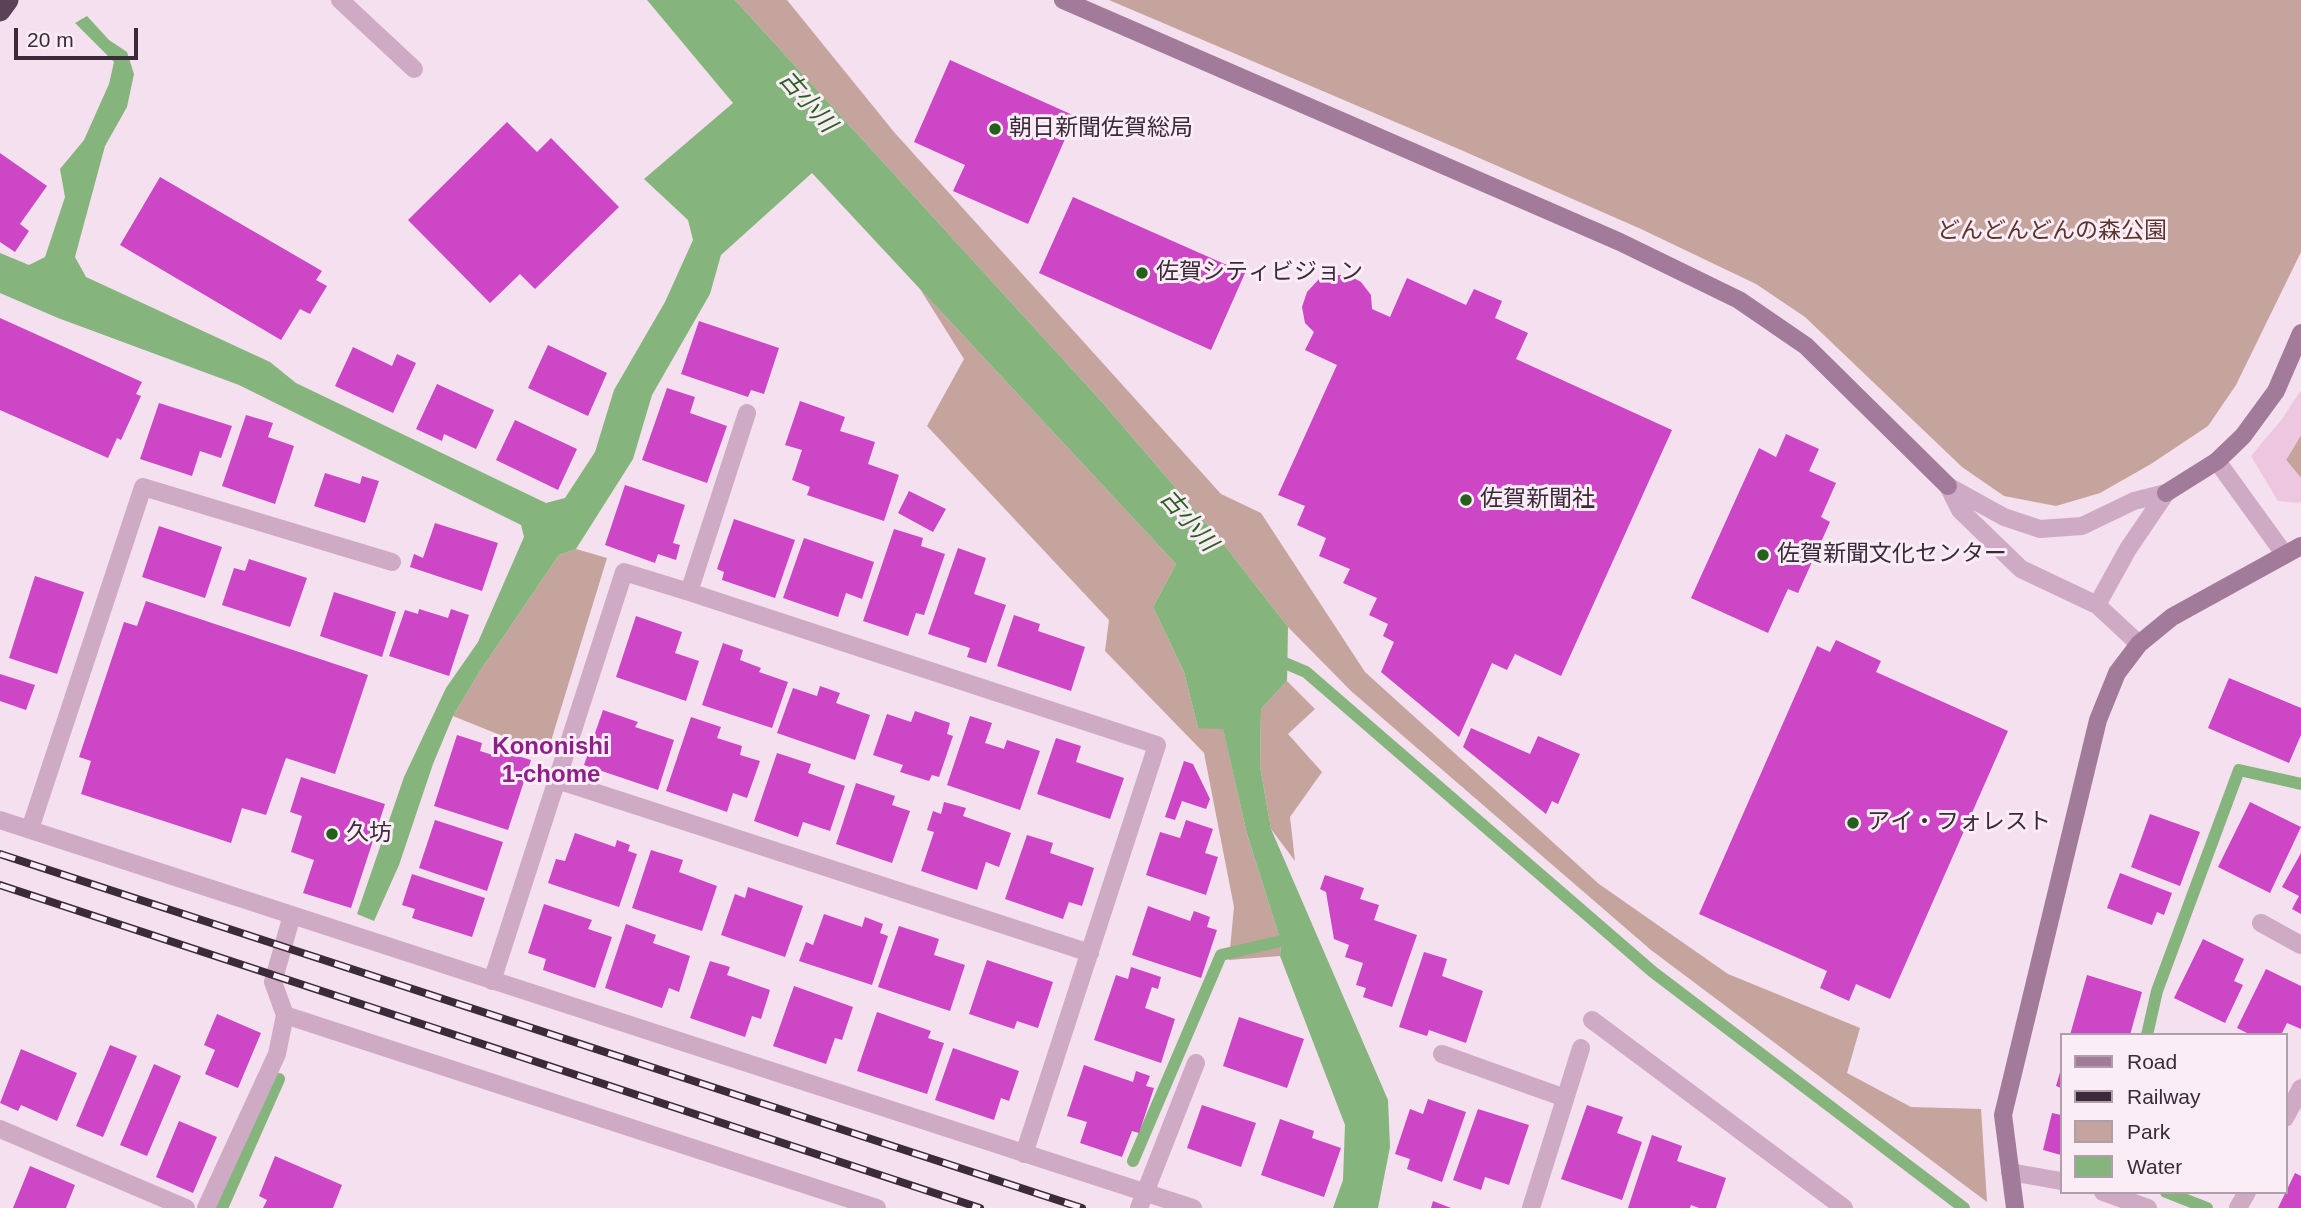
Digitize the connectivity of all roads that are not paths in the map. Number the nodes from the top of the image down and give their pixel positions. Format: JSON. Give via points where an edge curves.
{"nodes":[{"id":1,"x":8,"y":0,"type":"edge"},
{"id":2,"x":341,"y":0,"type":"edge"},
{"id":3,"x":1063,"y":0,"type":"edge"},
{"id":4,"x":0,"y":11,"type":"edge"},
{"id":5,"x":414,"y":69,"type":"dead end"},
{"id":6,"x":2301,"y":333,"type":"edge"},
{"id":7,"x":747,"y":413,"type":"dead end"},
{"id":8,"x":2217,"y":461,"type":"junction"},
{"id":9,"x":1948,"y":486,"type":"junction"},
{"id":10,"x":2165,"y":493,"type":"junction"},
{"id":11,"x":2301,"y":546,"type":"edge"},
{"id":12,"x":2285,"y":555,"type":"junction"},
{"id":13,"x":392,"y":562,"type":"dead end"},
{"id":14,"x":689,"y":592,"type":"junction"},
{"id":15,"x":2097,"y":605,"type":"junction"},
{"id":16,"x":2139,"y":644,"type":"junction"},
{"id":17,"x":557,"y":780,"type":"junction"},
{"id":18,"x":0,"y":820,"type":"edge"},
{"id":19,"x":30,"y":830,"type":"junction"},
{"id":20,"x":292,"y":915,"type":"junction"},
{"id":21,"x":2261,"y":923,"type":"dead end"},
{"id":22,"x":2301,"y":945,"type":"edge"},
{"id":23,"x":1090,"y":953,"type":"junction"},
{"id":24,"x":492,"y":981,"type":"junction"},
{"id":25,"x":285,"y":1015,"type":"junction"},
{"id":26,"x":1592,"y":1020,"type":"dead end"},
{"id":27,"x":1581,"y":1048,"type":"dead end"},
{"id":28,"x":1442,"y":1054,"type":"dead end"},
{"id":29,"x":1196,"y":1063,"type":"dead end"},
{"id":30,"x":2301,"y":1088,"type":"edge"},
{"id":31,"x":1565,"y":1098,"type":"junction"},
{"id":32,"x":2287,"y":1114,"type":"edge"},
{"id":33,"x":0,"y":1129,"type":"edge"},
{"id":34,"x":1024,"y":1154,"type":"junction"},
{"id":35,"x":2010,"y":1172,"type":"junction"},
{"id":36,"x":2060,"y":1181,"type":"edge"},
{"id":37,"x":2109,"y":1194,"type":"edge"},
{"id":38,"x":1142,"y":1200,"type":"edge"},
{"id":39,"x":187,"y":1208,"type":"edge"},
{"id":40,"x":206,"y":1208,"type":"edge"},
{"id":41,"x":877,"y":1208,"type":"edge"},
{"id":42,"x":1193,"y":1208,"type":"edge"},
{"id":43,"x":1531,"y":1208,"type":"edge"},
{"id":44,"x":1844,"y":1208,"type":"edge"},
{"id":45,"x":2015,"y":1208,"type":"edge"},
{"id":46,"x":2148,"y":1208,"type":"edge"}],
"edges":[{"from":1,"to":4,"type":"highway"},
{"from":2,"to":5,"type":"street"},
{"from":3,"to":9,"type":"street","via":[[1608,236],[1740,300],[1807,345]]},
{"from":6,"to":8,"type":"street","via":[[2276,391]]},
{"from":7,"to":14,"type":"street"},
{"from":8,"to":10,"type":"street"},
{"from":8,"to":12,"type":"street"},
{"from":9,"to":10,"type":"street","via":[[2004,517],[2040,529],[2082,526]]},
{"from":9,"to":15,"type":"street","via":[[1960,510],[2021,569]]},
{"from":10,"to":15,"type":"street"},
{"from":11,"to":12,"type":"street"},
{"from":12,"to":16,"type":"street","via":[[2172,617]]},
{"from":13,"to":19,"type":"street","via":[[143,487]]},
{"from":14,"to":17,"type":"street","via":[[624,572]]},
{"from":14,"to":23,"type":"street","via":[[1157,745]]},
{"from":15,"to":16,"type":"street"},
{"from":16,"to":35,"type":"street","via":[[2117,673],[2098,720],[2003,1115]]},
{"from":17,"to":23,"type":"street"},
{"from":17,"to":24,"type":"street"},
{"from":18,"to":19,"type":"street"},
{"from":19,"to":20,"type":"street"},
{"from":20,"to":24,"type":"street"},
{"from":20,"to":25,"type":"street","via":[[273,982]]},
{"from":21,"to":22,"type":"street"},
{"from":23,"to":34,"type":"street"},
{"from":24,"to":34,"type":"street"},
{"from":25,"to":40,"type":"street","via":[[277,1054]]},
{"from":25,"to":41,"type":"street"},
{"from":26,"to":44,"type":"street"},
{"from":27,"to":31,"type":"street"},
{"from":28,"to":31,"type":"street"},
{"from":29,"to":38,"type":"street"},
{"from":30,"to":32,"type":"street"},
{"from":31,"to":43,"type":"street"},
{"from":33,"to":39,"type":"street"},
{"from":34,"to":38,"type":"street"},
{"from":35,"to":36,"type":"street"},
{"from":35,"to":45,"type":"street"},
{"from":37,"to":46,"type":"street"},
{"from":38,"to":42,"type":"street"}]}
